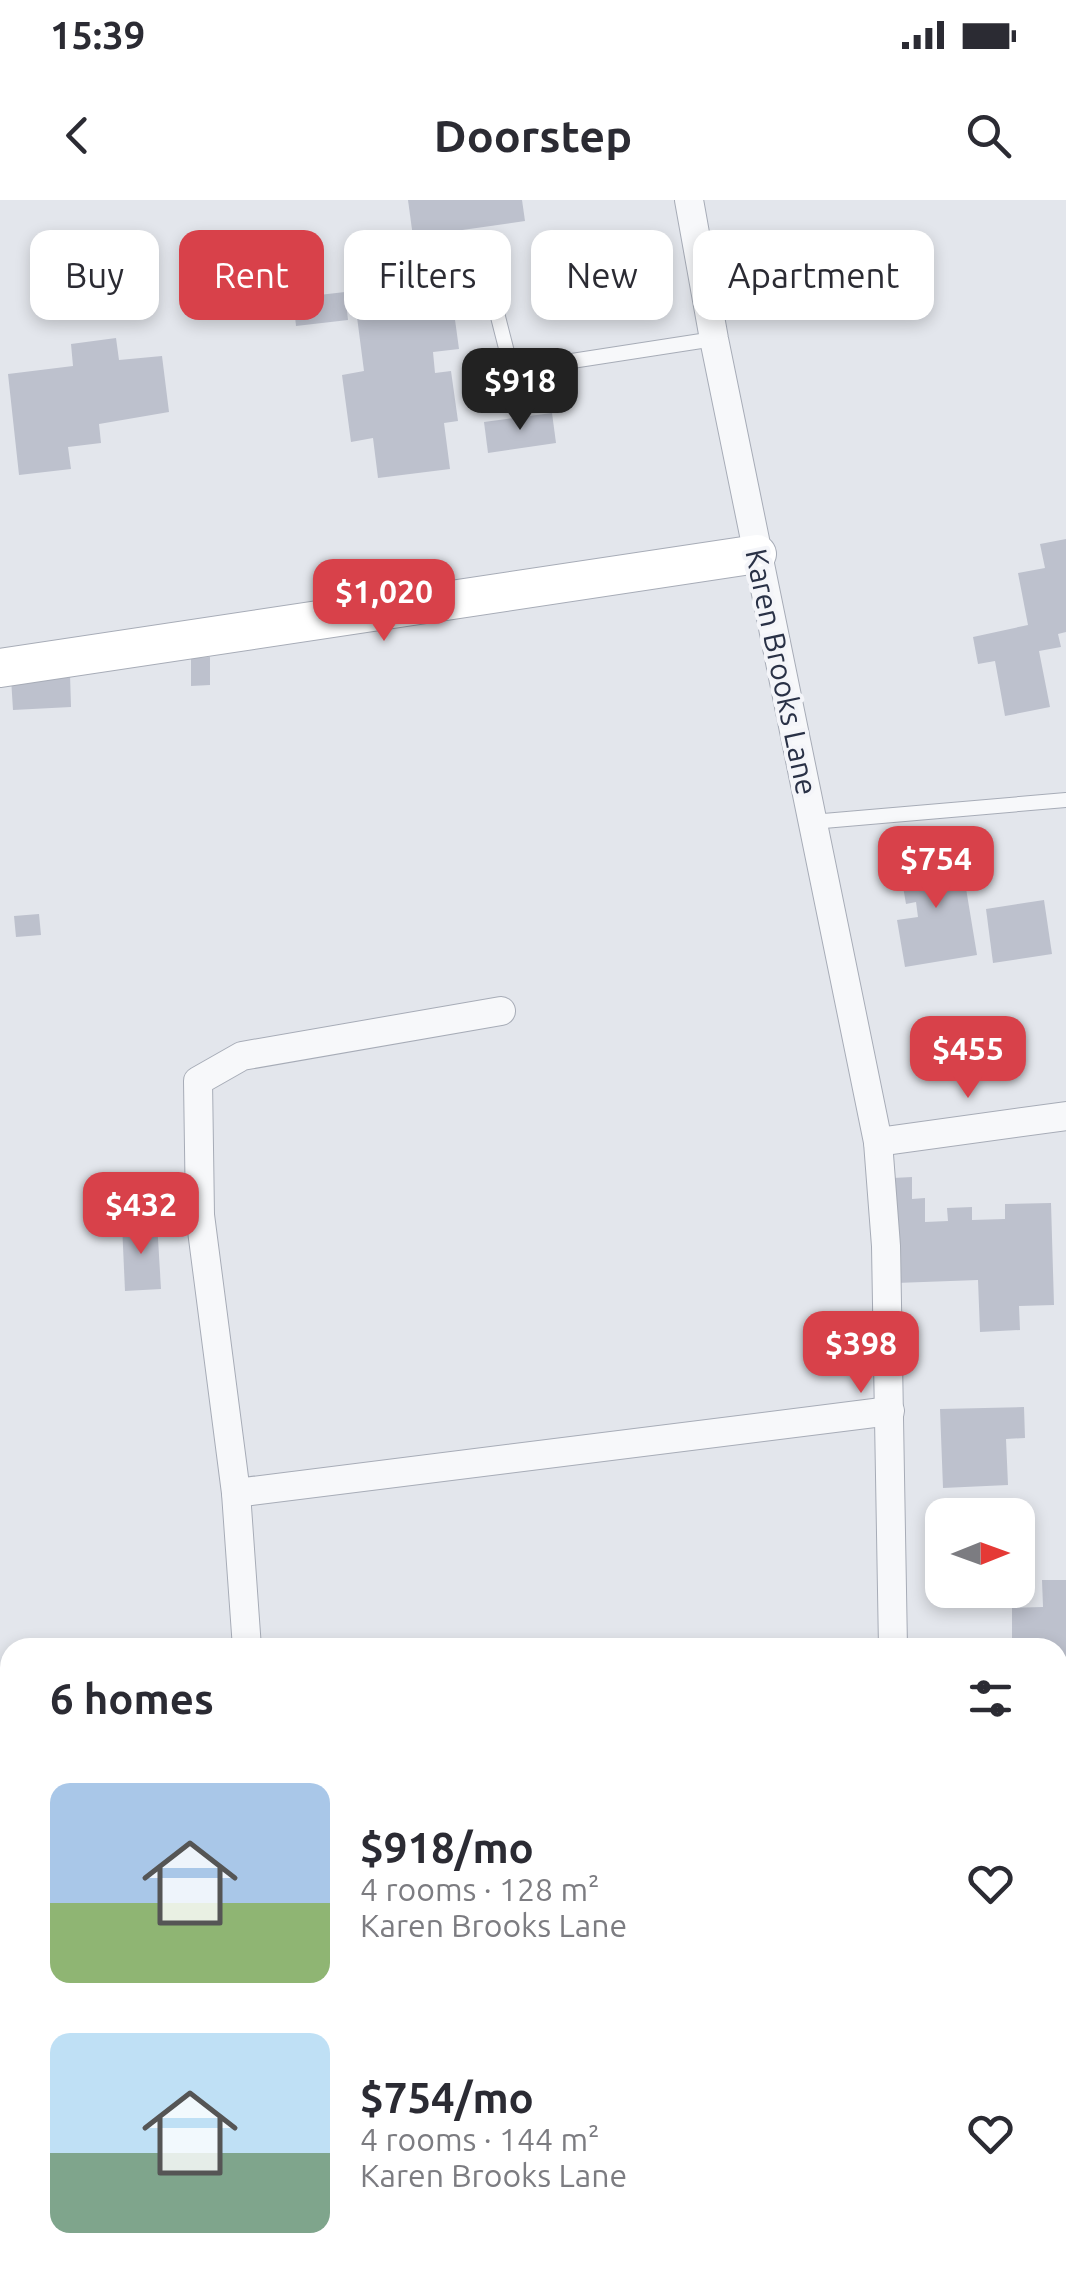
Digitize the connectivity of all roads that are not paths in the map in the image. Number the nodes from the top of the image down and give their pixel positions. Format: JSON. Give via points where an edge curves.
{"nodes":[{"id":1,"x":689,"y":200,"type":"edge"},
{"id":2,"x":499,"y":320,"type":"edge"},
{"id":3,"x":714,"y":339,"type":"junction"},
{"id":4,"x":757,"y":554,"type":"junction"},
{"id":5,"x":0,"y":668,"type":"edge"},
{"id":6,"x":1066,"y":800,"type":"edge"},
{"id":7,"x":812,"y":822,"type":"junction"},
{"id":8,"x":502,"y":1011,"type":"dead end"},
{"id":9,"x":1066,"y":1116,"type":"edge"},
{"id":10,"x":878,"y":1142,"type":"junction"},
{"id":11,"x":890,"y":1410,"type":"junction"},
{"id":12,"x":236,"y":1493,"type":"junction"},
{"id":13,"x":246,"y":1638,"type":"edge"},
{"id":14,"x":893,"y":1638,"type":"edge"}],
"edges":[{"from":1,"to":3,"type":"street","name":"Karen Brooks Lane"},
{"from":2,"to":3,"type":"lane","via":[[508,356],[523,364]]},
{"from":3,"to":4,"type":"street","name":"Karen Brooks Lane"},
{"from":4,"to":5,"type":"street"},
{"from":4,"to":7,"type":"street","name":"Karen Brooks Lane"},
{"from":6,"to":7,"type":"lane"},
{"from":7,"to":10,"type":"street","name":"Karen Brooks Lane"},
{"from":8,"to":12,"type":"street","via":[[242,1056],[198,1080],[200,1215]]},
{"from":9,"to":10,"type":"street"},
{"from":10,"to":11,"type":"street","name":"Karen Brooks Lane"},
{"from":11,"to":12,"type":"street"},
{"from":11,"to":14,"type":"street","name":"Karen Brooks Lane"},
{"from":12,"to":13,"type":"street"}]}
